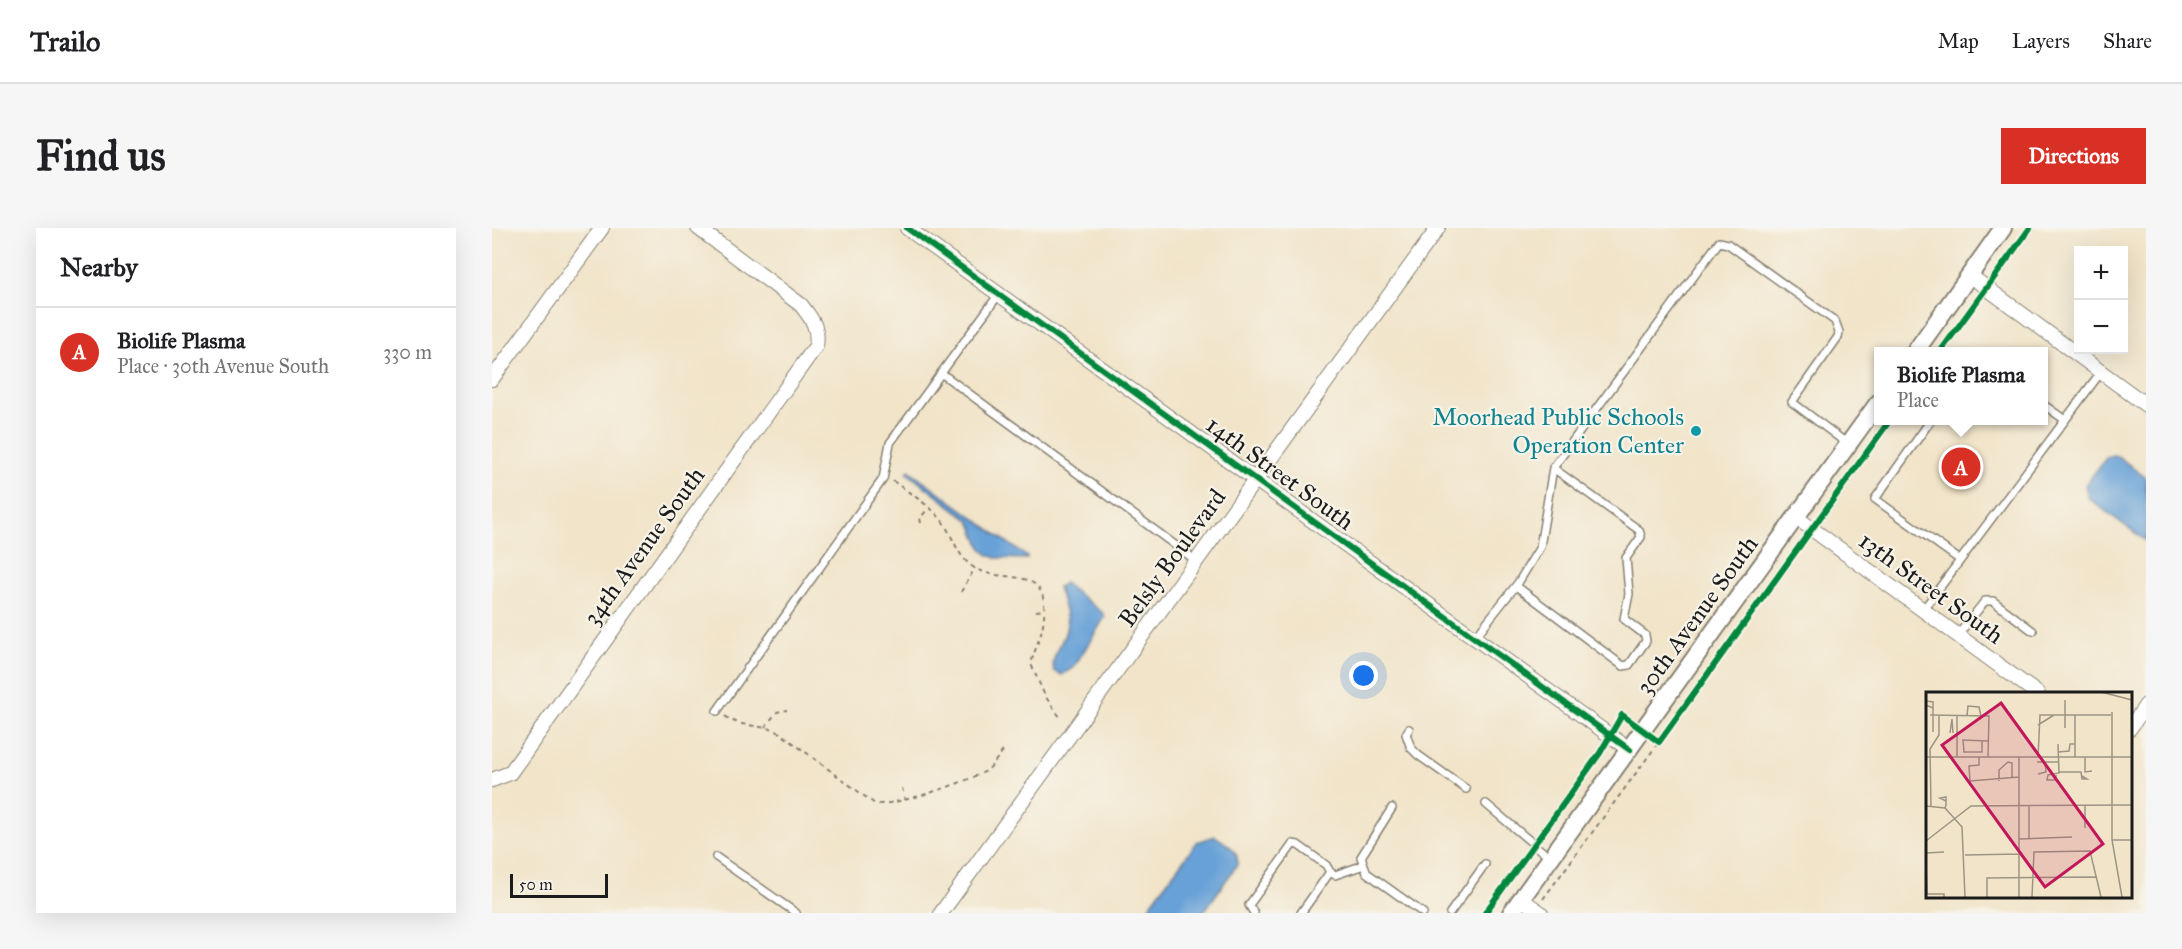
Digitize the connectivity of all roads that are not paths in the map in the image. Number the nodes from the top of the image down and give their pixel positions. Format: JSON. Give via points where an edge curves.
{"nodes":[{"id":1,"x":602,"y":228,"type":"edge"},
{"id":2,"x":698,"y":228,"type":"edge"},
{"id":3,"x":908,"y":228,"type":"edge"},
{"id":4,"x":1438,"y":228,"type":"edge"},
{"id":5,"x":2003,"y":228,"type":"edge"},
{"id":6,"x":1969,"y":275,"type":"junction"},
{"id":7,"x":999,"y":294,"type":"junction"},
{"id":8,"x":1918,"y":347,"type":"edge"},
{"id":9,"x":2101,"y":372,"type":"junction"},
{"id":10,"x":941,"y":373,"type":"junction"},
{"id":11,"x":492,"y":380,"type":"edge"},
{"id":12,"x":2146,"y":405,"type":"edge"},
{"id":13,"x":2048,"y":408,"type":"edge"},
{"id":14,"x":1874,"y":409,"type":"edge"},
{"id":15,"x":2065,"y":420,"type":"junction"},
{"id":16,"x":1928,"y":425,"type":"edge"},
{"id":17,"x":1849,"y":445,"type":"junction"},
{"id":18,"x":1553,"y":468,"type":"junction"},
{"id":19,"x":1258,"y":479,"type":"junction"},
{"id":20,"x":1797,"y":518,"type":"junction"},
{"id":21,"x":1960,"y":561,"type":"junction"},
{"id":22,"x":1198,"y":562,"type":"junction"},
{"id":23,"x":1516,"y":586,"type":"junction"},
{"id":24,"x":1923,"y":610,"type":"junction"},
{"id":25,"x":2033,"y":631,"type":"dead end"},
{"id":26,"x":1958,"y":635,"type":"junction"},
{"id":27,"x":1475,"y":637,"type":"junction"},
{"id":28,"x":2035,"y":692,"type":"edge"},
{"id":29,"x":2146,"y":705,"type":"edge"},
{"id":30,"x":717,"y":711,"type":"road end"},
{"id":31,"x":2131,"y":727,"type":"edge"},
{"id":32,"x":1409,"y":729,"type":"dead end"},
{"id":33,"x":1630,"y":750,"type":"junction"},
{"id":34,"x":492,"y":780,"type":"edge"},
{"id":35,"x":1466,"y":789,"type":"dead end"},
{"id":36,"x":1486,"y":804,"type":"dead end"},
{"id":37,"x":1392,"y":808,"type":"dead end"},
{"id":38,"x":716,"y":857,"type":"dead end"},
{"id":39,"x":1551,"y":859,"type":"junction"},
{"id":40,"x":1485,"y":864,"type":"dead end"},
{"id":41,"x":1364,"y":865,"type":"junction"},
{"id":42,"x":1330,"y":872,"type":"junction"},
{"id":43,"x":1533,"y":907,"type":"edge"},
{"id":44,"x":796,"y":913,"type":"edge"},
{"id":45,"x":941,"y":913,"type":"edge"},
{"id":46,"x":1254,"y":913,"type":"edge"},
{"id":47,"x":1301,"y":913,"type":"edge"},
{"id":48,"x":1423,"y":913,"type":"edge"},
{"id":49,"x":1450,"y":913,"type":"edge"},
{"id":50,"x":1511,"y":913,"type":"edge"}],
"edges":[{"from":1,"to":11,"type":"street"},
{"from":2,"to":34,"type":"street","name":"34th Avenue South","via":[[801,305],[813,320],[818,334],[816,346],[510,773]]},
{"from":3,"to":7,"type":"street","name":"14th Street South"},
{"from":4,"to":19,"type":"street","name":"Belsly Boulevard"},
{"from":5,"to":6,"type":"street"},
{"from":6,"to":8,"type":"street"},
{"from":6,"to":9,"type":"street"},
{"from":7,"to":10,"type":"lane"},
{"from":7,"to":19,"type":"street","name":"14th Street South"},
{"from":9,"to":12,"type":"street"},
{"from":9,"to":15,"type":"lane"},
{"from":10,"to":22,"type":"lane"},
{"from":10,"to":30,"type":"lane","via":[[890,443],[884,474],[876,489]]},
{"from":13,"to":15,"type":"lane"},
{"from":14,"to":17,"type":"street","name":"30th Avenue South"},
{"from":15,"to":21,"type":"lane"},
{"from":16,"to":21,"type":"lane","via":[[1875,500]]},
{"from":17,"to":18,"type":"lane","via":[[1792,402],[1838,338],[1834,321],[1728,244],[1719,242]]},
{"from":17,"to":20,"type":"street","name":"30th Avenue South"},
{"from":18,"to":23,"type":"lane","via":[[1540,547]]},
{"from":18,"to":23,"type":"lane","via":[[1639,530],[1641,537],[1626,558],[1629,594],[1624,619],[1645,635],[1646,641],[1629,665],[1623,666]]},
{"from":19,"to":22,"type":"street","name":"Belsly Boulevard"},
{"from":19,"to":27,"type":"street","name":"14th Street South"},
{"from":20,"to":24,"type":"street","name":"13th Street South"},
{"from":20,"to":33,"type":"street","name":"30th Avenue South"},
{"from":21,"to":24,"type":"lane"},
{"from":22,"to":45,"type":"street","name":"Belsly Boulevard"},
{"from":23,"to":27,"type":"lane"},
{"from":24,"to":26,"type":"street","name":"13th Street South"},
{"from":25,"to":26,"type":"lane","via":[[1993,601],[1985,601]]},
{"from":26,"to":28,"type":"street","name":"13th Street South"},
{"from":27,"to":33,"type":"street","name":"14th Street South"},
{"from":29,"to":31,"type":"street"},
{"from":32,"to":35,"type":"lane","via":[[1406,734],[1411,748]]},
{"from":33,"to":39,"type":"street","name":"30th Avenue South"},
{"from":36,"to":39,"type":"lane"},
{"from":37,"to":41,"type":"lane","via":[[1360,857]]},
{"from":38,"to":44,"type":"lane"},
{"from":39,"to":43,"type":"street","name":"30th Avenue South"},
{"from":40,"to":49,"type":"lane"},
{"from":41,"to":42,"type":"lane","via":[[1335,875]]},
{"from":41,"to":48,"type":"lane","via":[[1367,873]]},
{"from":42,"to":46,"type":"lane","via":[[1326,865],[1293,844],[1248,905]]},
{"from":42,"to":47,"type":"lane"},
{"from":43,"to":50,"type":"street","name":"30th Avenue South"}]}
